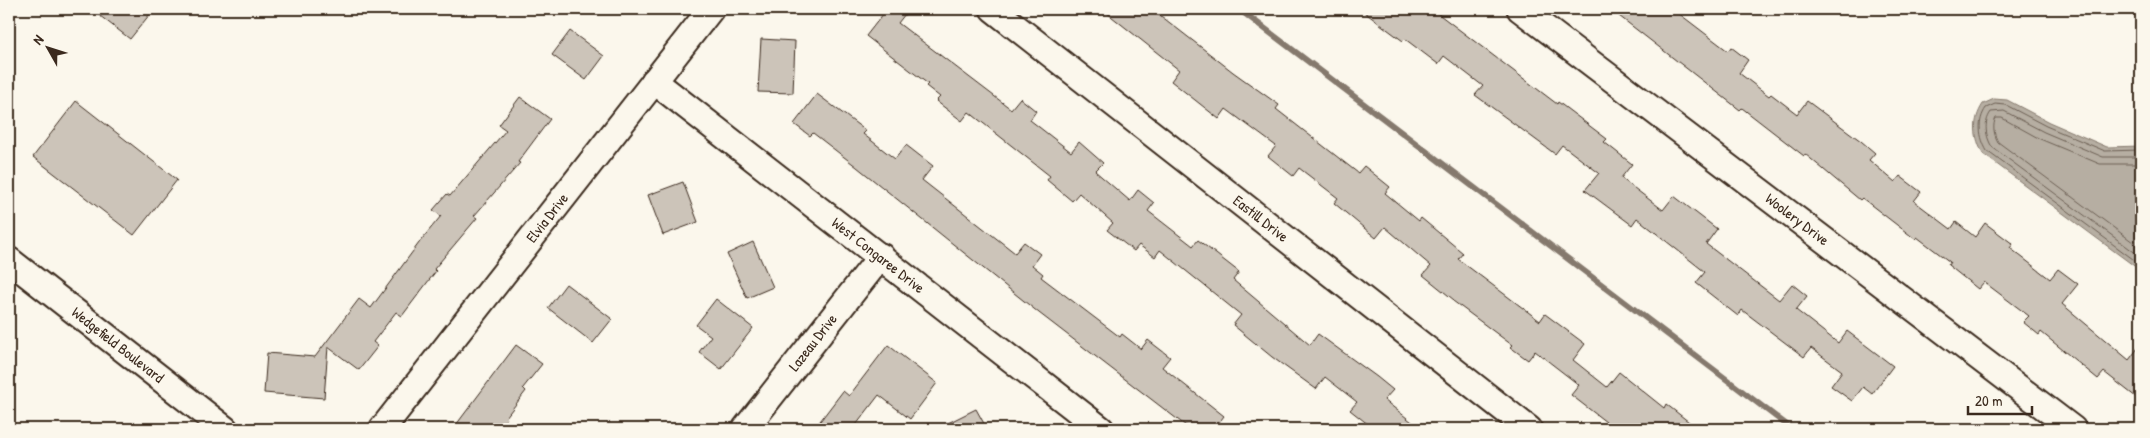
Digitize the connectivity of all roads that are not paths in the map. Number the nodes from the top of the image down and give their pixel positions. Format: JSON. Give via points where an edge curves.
{"nodes":[{"id":1,"x":711,"y":9,"type":"edge"},
{"id":2,"x":993,"y":9,"type":"edge"},
{"id":3,"x":1520,"y":9,"type":"edge"},
{"id":4,"x":654,"y":81,"type":"junction"},
{"id":5,"x":881,"y":256,"type":"junction"},
{"id":6,"x":9,"y":260,"type":"edge"},
{"id":7,"x":225,"y":429,"type":"edge"},
{"id":8,"x":382,"y":429,"type":"edge"},
{"id":9,"x":746,"y":429,"type":"edge"},
{"id":10,"x":1101,"y":429,"type":"edge"},
{"id":11,"x":1529,"y":429,"type":"edge"},
{"id":12,"x":2073,"y":429,"type":"edge"}],
"edges":[{"from":1,"to":4,"type":"street","name":"Elvia Drive"},
{"from":2,"to":11,"type":"street","name":"Eastill Drive"},
{"from":3,"to":12,"type":"street","name":"Woolery Drive"},
{"from":4,"to":5,"type":"street","name":"West Congaree Drive"},
{"from":4,"to":8,"type":"street","name":"Elvia Drive"},
{"from":5,"to":9,"type":"street","name":"Lazeau Drive"},
{"from":5,"to":10,"type":"street","name":"West Congaree Drive"},
{"from":6,"to":7,"type":"street","name":"Wedgefield Boulevard"}]}
